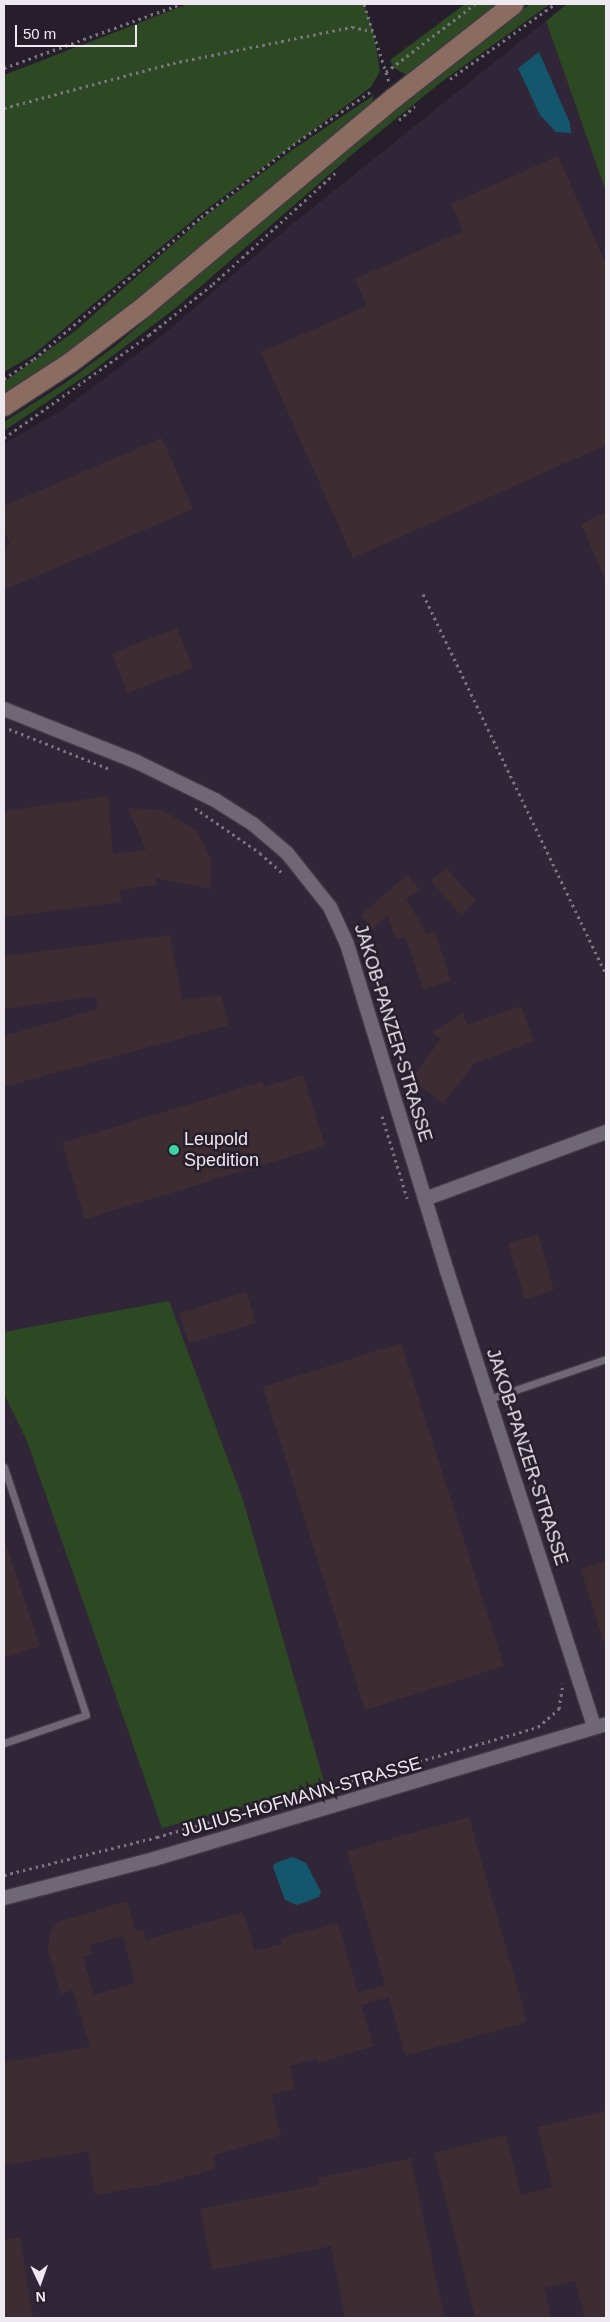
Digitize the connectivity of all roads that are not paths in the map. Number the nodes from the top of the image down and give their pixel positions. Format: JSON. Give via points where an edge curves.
{"nodes":[{"id":1,"x":514,"y":4,"type":"edge"},
{"id":2,"x":4,"y":406,"type":"edge"},
{"id":3,"x":4,"y":708,"type":"edge"},
{"id":4,"x":606,"y":1132,"type":"edge"},
{"id":5,"x":425,"y":1199,"type":"junction"},
{"id":6,"x":606,"y":1359,"type":"edge"},
{"id":7,"x":489,"y":1399,"type":"junction"},
{"id":8,"x":4,"y":1468,"type":"edge"},
{"id":9,"x":600,"y":1725,"type":"edge"},
{"id":10,"x":4,"y":1743,"type":"edge"},
{"id":11,"x":4,"y":1898,"type":"edge"}],
"edges":[{"from":1,"to":2,"type":"street","via":[[391,89],[145,306],[70,363]]},
{"from":3,"to":5,"type":"street","name":"JAKOB-PANZER-STRASSE","via":[[137,762],[215,800],[259,830],[310,880],[330,906],[344,935]]},
{"from":4,"to":5,"type":"street"},
{"from":5,"to":7,"type":"street","name":"JAKOB-PANZER-STRASSE"},
{"from":6,"to":7,"type":"lane"},
{"from":7,"to":9,"type":"street","name":"JAKOB-PANZER-STRASSE"},
{"from":8,"to":10,"type":"lane","via":[[86,1715]]},
{"from":9,"to":11,"type":"street","name":"JULIUS-HOFMANN-STRASSE","via":[[297,1818],[46,1890]]}]}
